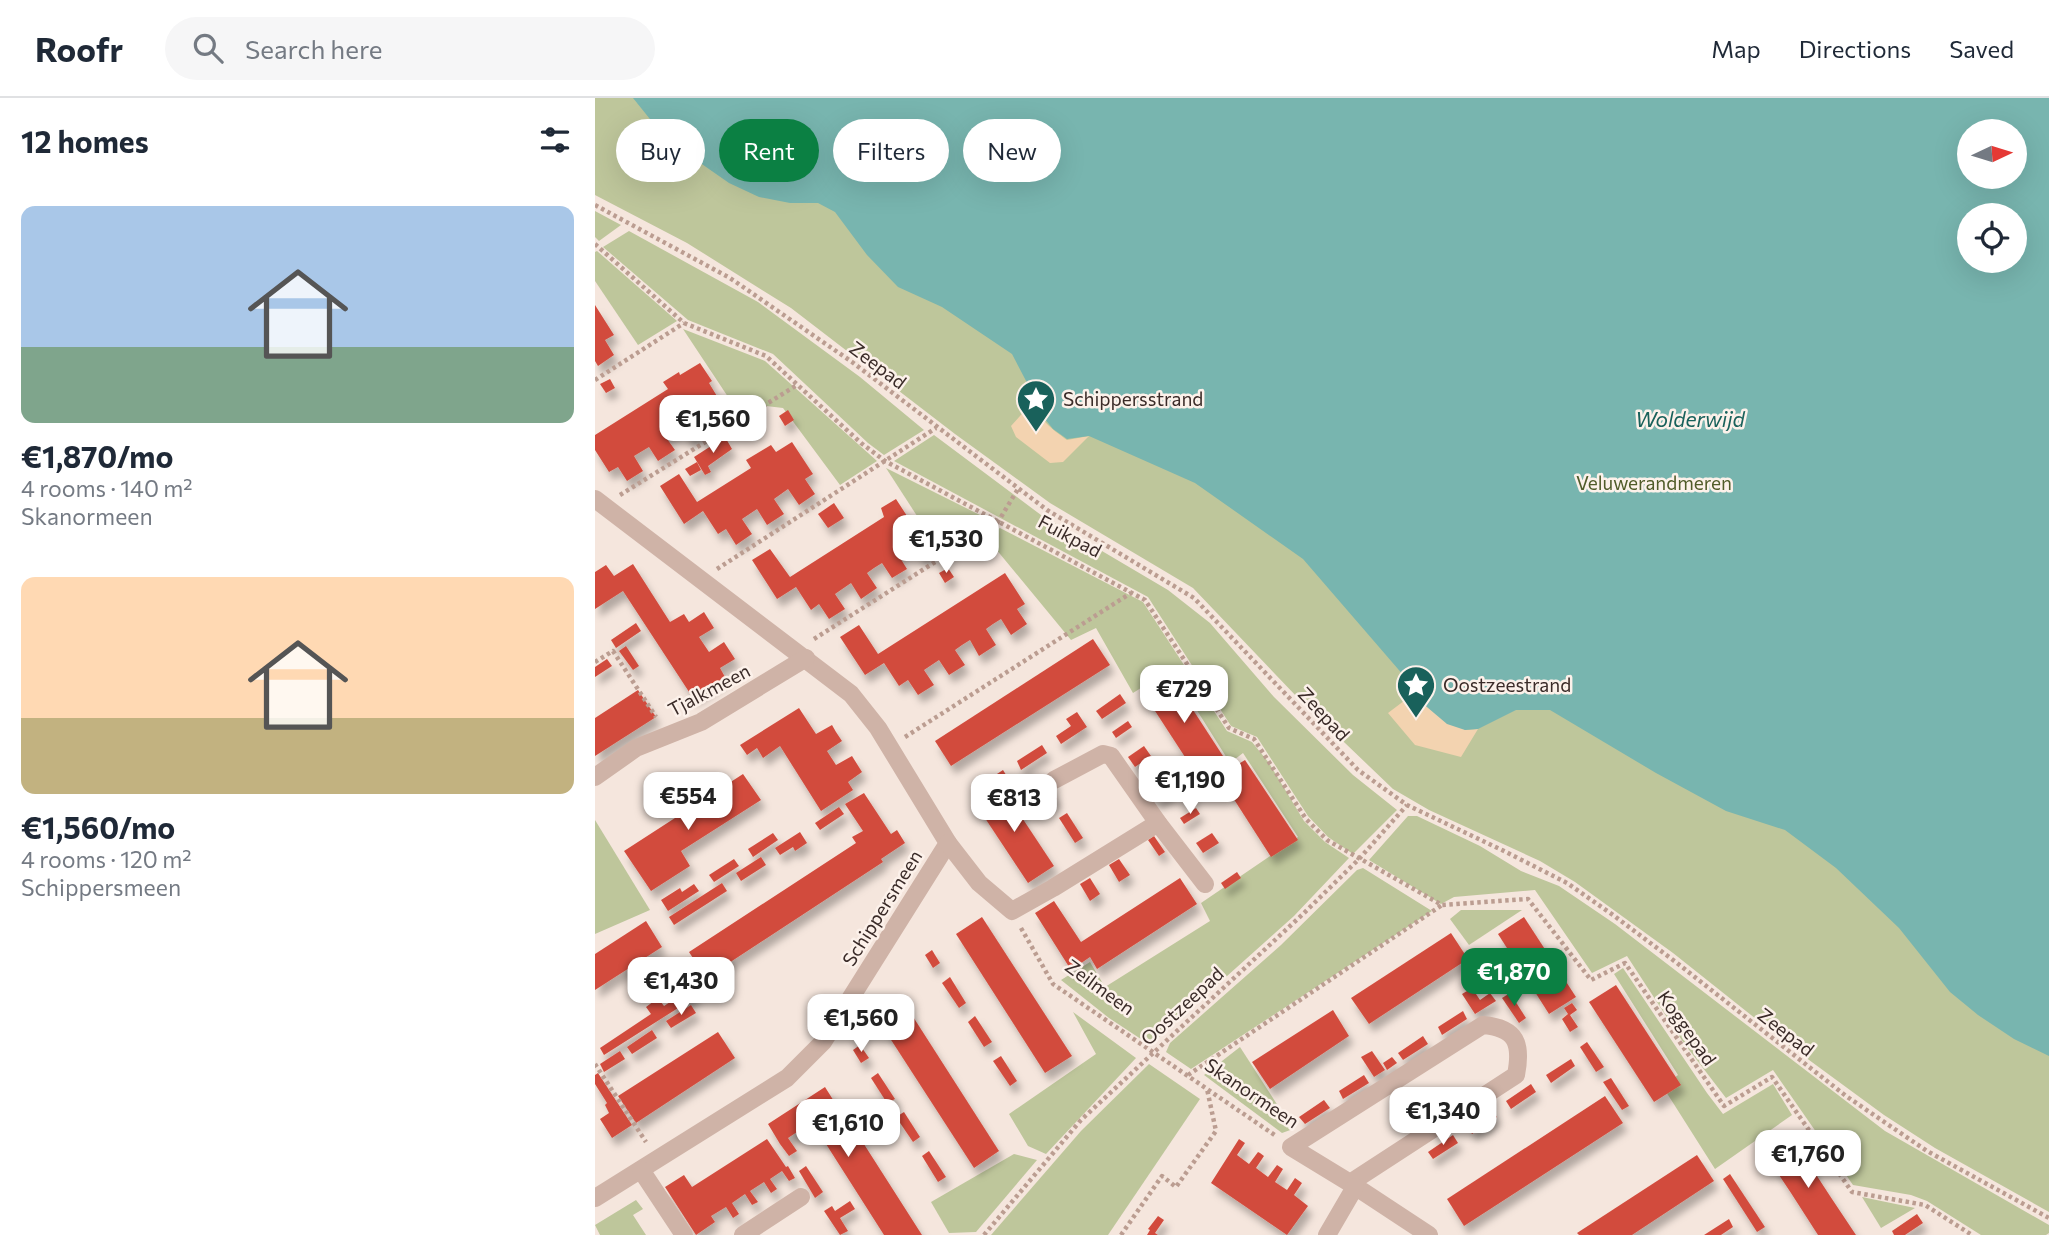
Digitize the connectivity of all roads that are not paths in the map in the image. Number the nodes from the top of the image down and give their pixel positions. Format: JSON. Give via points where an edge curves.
{"nodes":[{"id":1,"x":601,"y":508,"type":"edge"},
{"id":2,"x":801,"y":655,"type":"junction"},
{"id":3,"x":595,"y":777,"type":"edge"},
{"id":4,"x":1054,"y":780,"type":"dead end"},
{"id":5,"x":1158,"y":823,"type":"junction"},
{"id":6,"x":949,"y":843,"type":"junction"},
{"id":7,"x":1206,"y":884,"type":"dead end"},
{"id":8,"x":641,"y":1170,"type":"junction"},
{"id":9,"x":1353,"y":1185,"type":"junction"},
{"id":10,"x":801,"y":1197,"type":"dead end"},
{"id":11,"x":595,"y":1198,"type":"edge"},
{"id":12,"x":684,"y":1235,"type":"edge"},
{"id":13,"x":743,"y":1235,"type":"edge"},
{"id":14,"x":1327,"y":1235,"type":"edge"},
{"id":15,"x":1429,"y":1235,"type":"edge"}],
"edges":[{"from":1,"to":2,"type":"street","name":"Schippersmeen"},
{"from":2,"to":3,"type":"street","name":"Tjalkmeen","via":[[701,722],[636,748]]},
{"from":2,"to":6,"type":"street","name":"Schippersmeen","via":[[851,694],[878,728]]},
{"from":4,"to":5,"type":"street","via":[[1103,754],[1111,755]]},
{"from":5,"to":6,"type":"street","via":[[1012,911],[979,883]]},
{"from":5,"to":7,"type":"street"},
{"from":6,"to":8,"type":"street","name":"Schippersmeen","via":[[823,1042],[787,1078]]},
{"from":8,"to":11,"type":"street","name":"Schippersmeen"},
{"from":8,"to":12,"type":"street"},
{"from":9,"to":9,"type":"street","name":"Skanormeen","via":[[1515,1075],[1518,1044],[1500,1027],[1483,1026],[1291,1147]]},
{"from":9,"to":14,"type":"street","name":"Skanormeen"},
{"from":9,"to":15,"type":"street"},
{"from":10,"to":13,"type":"street"}]}
